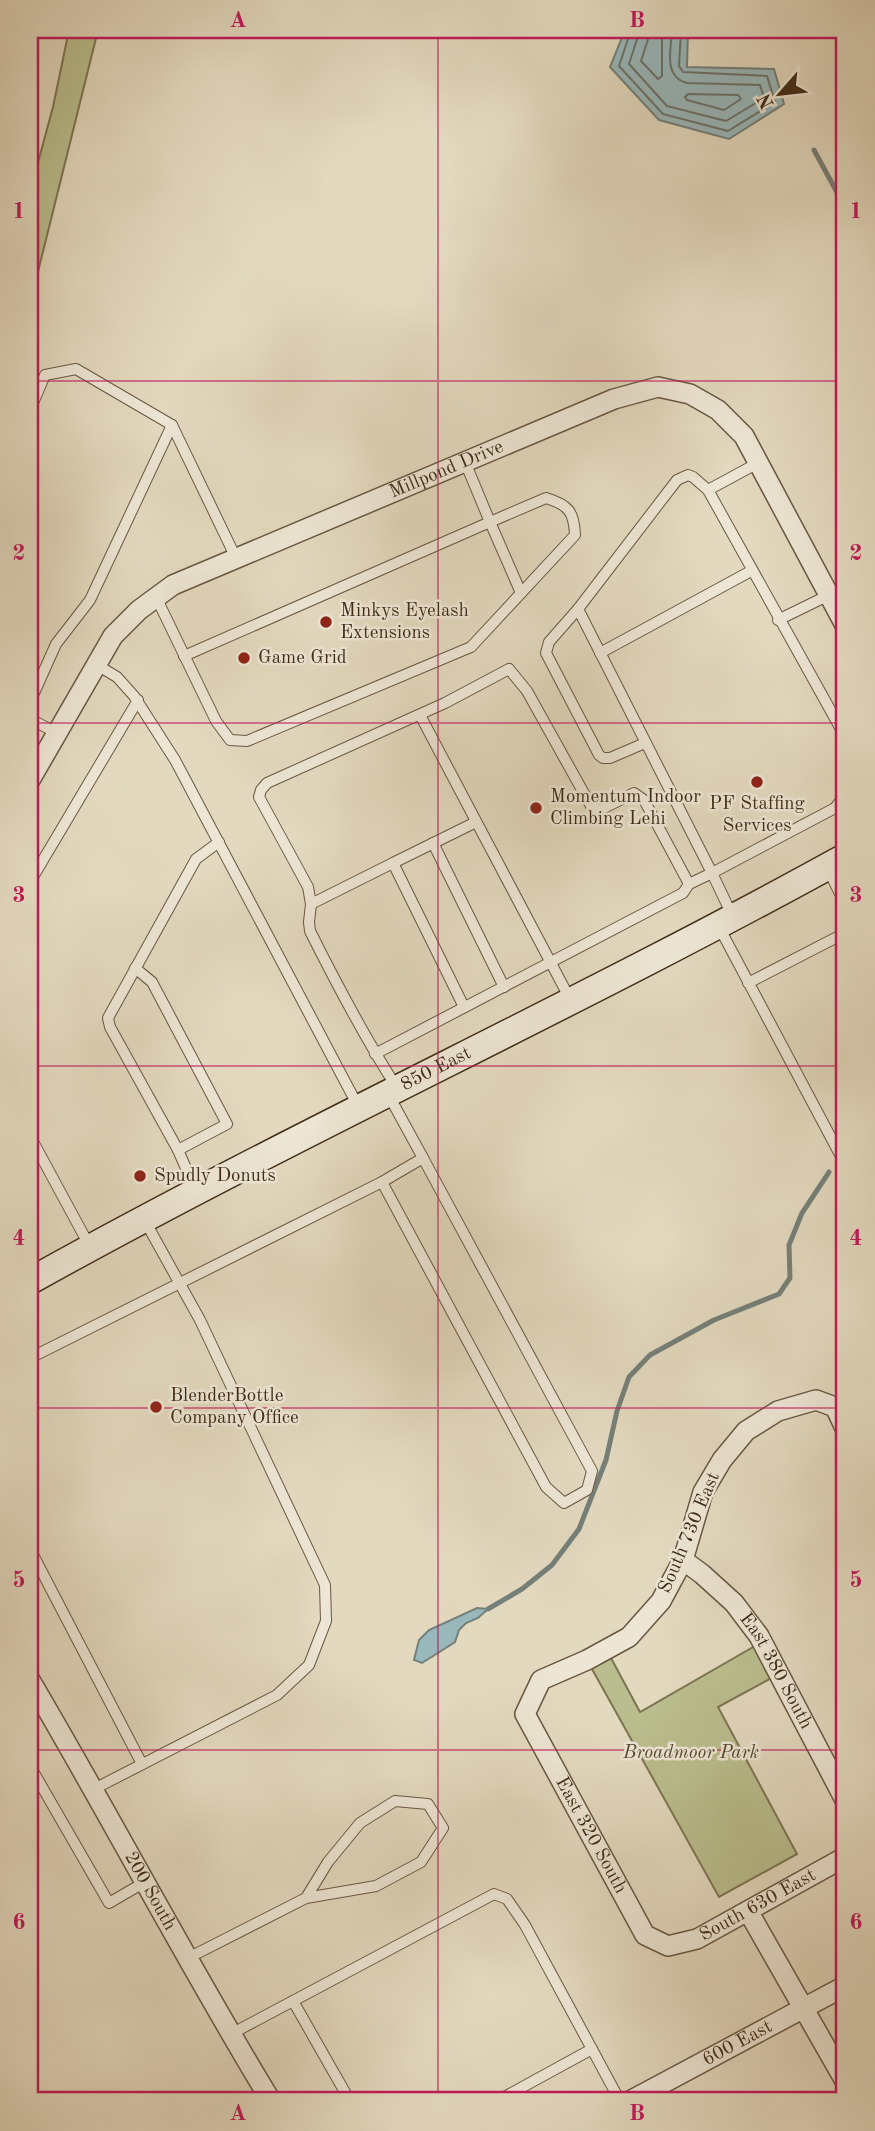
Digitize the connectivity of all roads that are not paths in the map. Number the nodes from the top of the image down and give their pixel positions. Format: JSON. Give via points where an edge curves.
{"nodes":[{"id":1,"x":30,"y":410,"type":"edge"},
{"id":2,"x":172,"y":425,"type":"junction"},
{"id":3,"x":465,"y":462,"type":"junction"},
{"id":4,"x":758,"y":463,"type":"junction"},
{"id":5,"x":708,"y":491,"type":"junction"},
{"id":6,"x":490,"y":522,"type":"junction"},
{"id":7,"x":236,"y":558,"type":"junction"},
{"id":8,"x":751,"y":571,"type":"junction"},
{"id":9,"x":521,"y":593,"type":"junction"},
{"id":10,"x":829,"y":595,"type":"junction"},
{"id":11,"x":156,"y":597,"type":"junction"},
{"id":12,"x":578,"y":609,"type":"junction"},
{"id":13,"x":778,"y":620,"type":"junction"},
{"id":14,"x":845,"y":625,"type":"edge"},
{"id":15,"x":600,"y":653,"type":"junction"},
{"id":16,"x":184,"y":656,"type":"junction"},
{"id":17,"x":97,"y":665,"type":"junction"},
{"id":18,"x":138,"y":700,"type":"junction"},
{"id":19,"x":30,"y":702,"type":"edge"},
{"id":20,"x":420,"y":715,"type":"junction"},
{"id":21,"x":30,"y":719,"type":"edge"},
{"id":22,"x":57,"y":733,"type":"junction"},
{"id":23,"x":844,"y":733,"type":"edge"},
{"id":24,"x":645,"y":743,"type":"junction"},
{"id":25,"x":30,"y":780,"type":"edge"},
{"id":26,"x":845,"y":795,"type":"edge"},
{"id":27,"x":476,"y":822,"type":"junction"},
{"id":28,"x":219,"y":842,"type":"junction"},
{"id":29,"x":433,"y":843,"type":"junction"},
{"id":30,"x":836,"y":862,"type":"edge"},
{"id":31,"x":393,"y":863,"type":"junction"},
{"id":32,"x":712,"y":873,"type":"junction"},
{"id":33,"x":30,"y":882,"type":"edge"},
{"id":34,"x":689,"y":884,"type":"junction"},
{"id":35,"x":311,"y":904,"type":"junction"},
{"id":36,"x":845,"y":904,"type":"edge"},
{"id":37,"x":726,"y":922,"type":"junction"},
{"id":38,"x":845,"y":933,"type":"edge"},
{"id":39,"x":550,"y":962,"type":"junction"},
{"id":40,"x":135,"y":968,"type":"junction"},
{"id":41,"x":748,"y":983,"type":"junction"},
{"id":42,"x":503,"y":987,"type":"junction"},
{"id":43,"x":571,"y":1001,"type":"junction"},
{"id":44,"x":464,"y":1007,"type":"junction"},
{"id":45,"x":375,"y":1054,"type":"junction"},
{"id":46,"x":393,"y":1091,"type":"junction"},
{"id":47,"x":359,"y":1109,"type":"junction"},
{"id":48,"x":30,"y":1136,"type":"edge"},
{"id":49,"x":178,"y":1150,"type":"junction"},
{"id":50,"x":423,"y":1157,"type":"junction"},
{"id":51,"x":845,"y":1164,"type":"edge"},
{"id":52,"x":382,"y":1182,"type":"junction"},
{"id":53,"x":197,"y":1192,"type":"junction"},
{"id":54,"x":145,"y":1221,"type":"junction"},
{"id":55,"x":91,"y":1249,"type":"junction"},
{"id":56,"x":30,"y":1281,"type":"edge"},
{"id":57,"x":180,"y":1283,"type":"junction"},
{"id":58,"x":30,"y":1358,"type":"edge"},
{"id":59,"x":845,"y":1428,"type":"edge"},
{"id":60,"x":30,"y":1549,"type":"edge"},
{"id":61,"x":683,"y":1560,"type":"junction"},
{"id":62,"x":30,"y":1680,"type":"edge"},
{"id":63,"x":37,"y":1709,"type":"edge"},
{"id":64,"x":525,"y":1713,"type":"joint"},
{"id":65,"x":142,"y":1764,"type":"junction"},
{"id":66,"x":30,"y":1766,"type":"edge"},
{"id":67,"x":94,"y":1789,"type":"junction"},
{"id":68,"x":845,"y":1800,"type":"edge"},
{"id":69,"x":845,"y":1857,"type":"edge"},
{"id":70,"x":145,"y":1882,"type":"junction"},
{"id":71,"x":306,"y":1898,"type":"junction"},
{"id":72,"x":748,"y":1911,"type":"junction"},
{"id":73,"x":668,"y":1946,"type":"joint"},
{"id":74,"x":188,"y":1958,"type":"junction"},
{"id":75,"x":845,"y":1986,"type":"edge"},
{"id":76,"x":293,"y":2001,"type":"junction"},
{"id":77,"x":804,"y":2008,"type":"junction"},
{"id":78,"x":230,"y":2035,"type":"junction"},
{"id":79,"x":592,"y":2049,"type":"junction"},
{"id":80,"x":845,"y":2081,"type":"edge"},
{"id":81,"x":271,"y":2101,"type":"edge"},
{"id":82,"x":349,"y":2101,"type":"edge"},
{"id":83,"x":497,"y":2101,"type":"edge"},
{"id":84,"x":620,"y":2101,"type":"edge"},
{"id":85,"x":630,"y":2101,"type":"edge"}],
"edges":[{"from":1,"to":2,"type":"lane","via":[[45,375],[76,369]]},
{"from":2,"to":7,"type":"lane"},
{"from":2,"to":19,"type":"lane","via":[[90,600],[56,644]]},
{"from":3,"to":4,"type":"street","name":"Millpond Drive","via":[[614,399],[658,387],[690,394],[718,410],[744,436]]},
{"from":3,"to":6,"type":"lane"},
{"from":3,"to":7,"type":"street","name":"Millpond Drive"},
{"from":4,"to":5,"type":"lane"},
{"from":4,"to":10,"type":"street","name":"Millpond Drive"},
{"from":5,"to":8,"type":"lane"},
{"from":5,"to":12,"type":"lane","via":[[688,475],[677,480]]},
{"from":6,"to":9,"type":"lane"},
{"from":6,"to":9,"type":"lane","via":[[546,498],[562,503],[574,517],[575,535]]},
{"from":6,"to":16,"type":"lane"},
{"from":7,"to":11,"type":"street","name":"Millpond Drive"},
{"from":8,"to":13,"type":"lane"},
{"from":8,"to":15,"type":"lane"},
{"from":9,"to":16,"type":"lane","via":[[471,647],[247,741],[230,740]]},
{"from":10,"to":13,"type":"lane"},
{"from":10,"to":14,"type":"street","name":"Millpond Drive"},
{"from":11,"to":16,"type":"lane"},
{"from":11,"to":17,"type":"street","name":"Millpond Drive","via":[[113,636]]},
{"from":12,"to":15,"type":"lane"},
{"from":12,"to":24,"type":"lane","via":[[549,642],[546,653],[599,755],[610,758]]},
{"from":13,"to":23,"type":"lane"},
{"from":15,"to":24,"type":"lane"},
{"from":17,"to":18,"type":"lane","via":[[117,677]]},
{"from":17,"to":22,"type":"street","name":"Millpond Drive"},
{"from":18,"to":28,"type":"lane"},
{"from":18,"to":33,"type":"lane"},
{"from":20,"to":27,"type":"lane"},
{"from":20,"to":34,"type":"lane","via":[[509,669],[527,691],[591,806],[600,810],[634,793],[644,800]]},
{"from":20,"to":35,"type":"lane","via":[[267,783],[261,790],[260,797],[307,887]]},
{"from":21,"to":22,"type":"lane"},
{"from":22,"to":25,"type":"street","name":"Millpond Drive"},
{"from":24,"to":32,"type":"lane"},
{"from":26,"to":32,"type":"lane","via":[[835,808]]},
{"from":27,"to":29,"type":"lane"},
{"from":27,"to":39,"type":"lane"},
{"from":28,"to":40,"type":"lane","via":[[196,859]]},
{"from":28,"to":47,"type":"lane"},
{"from":29,"to":31,"type":"lane"},
{"from":29,"to":42,"type":"lane"},
{"from":30,"to":36,"type":"lane"},
{"from":30,"to":37,"type":"main road","name":"850 East"},
{"from":31,"to":35,"type":"lane"},
{"from":31,"to":44,"type":"lane"},
{"from":32,"to":34,"type":"lane"},
{"from":32,"to":37,"type":"lane"},
{"from":34,"to":39,"type":"lane","via":[[682,893]]},
{"from":35,"to":45,"type":"lane","via":[[310,931]]},
{"from":37,"to":41,"type":"lane"},
{"from":37,"to":43,"type":"main road","name":"850 East"},
{"from":38,"to":41,"type":"lane"},
{"from":39,"to":42,"type":"lane"},
{"from":39,"to":43,"type":"lane"},
{"from":40,"to":49,"type":"lane","via":[[111,1009],[110,1027]]},
{"from":40,"to":49,"type":"lane","via":[[152,982],[227,1124]]},
{"from":41,"to":51,"type":"lane"},
{"from":42,"to":44,"type":"lane"},
{"from":43,"to":46,"type":"main road","name":"850 East"},
{"from":44,"to":45,"type":"lane"},
{"from":45,"to":46,"type":"lane"},
{"from":46,"to":47,"type":"main road","name":"850 East"},
{"from":46,"to":50,"type":"lane"},
{"from":47,"to":53,"type":"main road","name":"850 East"},
{"from":48,"to":55,"type":"lane"},
{"from":49,"to":53,"type":"lane"},
{"from":50,"to":52,"type":"lane"},
{"from":50,"to":52,"type":"lane","via":[[592,1471],[587,1490],[564,1503],[546,1487]]},
{"from":52,"to":57,"type":"lane"},
{"from":53,"to":54,"type":"main road","name":"850 East"},
{"from":54,"to":55,"type":"main road","name":"850 East"},
{"from":54,"to":57,"type":"lane"},
{"from":55,"to":56,"type":"main road","name":"850 East"},
{"from":57,"to":58,"type":"lane"},
{"from":57,"to":65,"type":"lane","via":[[325,1585],[326,1620],[309,1665],[277,1695]]},
{"from":59,"to":61,"type":"street","name":"South 730 East","via":[[835,1407],[816,1400],[778,1410],[746,1431],[703,1492]]},
{"from":60,"to":65,"type":"lane"},
{"from":61,"to":64,"type":"street","name":"South 730 East","via":[[661,1601],[629,1637],[541,1680]]},
{"from":61,"to":68,"type":"street","name":"East 380 South","via":[[734,1603],[759,1636]]},
{"from":62,"to":63,"type":"street","name":"200 South"},
{"from":63,"to":67,"type":"street","name":"200 South"},
{"from":64,"to":73,"type":"street","name":"East 320 South","via":[[645,1935]]},
{"from":65,"to":67,"type":"lane"},
{"from":66,"to":70,"type":"lane","via":[[109,1903]]},
{"from":67,"to":70,"type":"street","name":"200 South"},
{"from":69,"to":72,"type":"street","name":"South 630 East"},
{"from":70,"to":74,"type":"street","name":"200 South"},
{"from":71,"to":71,"type":"lane","via":[[360,1823],[395,1801],[428,1804],[443,1828],[421,1863],[376,1886]]},
{"from":71,"to":74,"type":"lane"},
{"from":72,"to":73,"type":"street","name":"South 630 East","via":[[697,1939]]},
{"from":72,"to":77,"type":"street"},
{"from":74,"to":78,"type":"street","name":"200 South"},
{"from":75,"to":77,"type":"street","name":"600 East"},
{"from":76,"to":78,"type":"lane"},
{"from":76,"to":79,"type":"lane","via":[[494,1894],[507,1899],[525,1925]]},
{"from":76,"to":82,"type":"lane"},
{"from":77,"to":80,"type":"street"},
{"from":77,"to":85,"type":"street","name":"600 East"},
{"from":78,"to":81,"type":"street","name":"200 South"},
{"from":79,"to":83,"type":"lane"},
{"from":79,"to":84,"type":"lane"}]}
